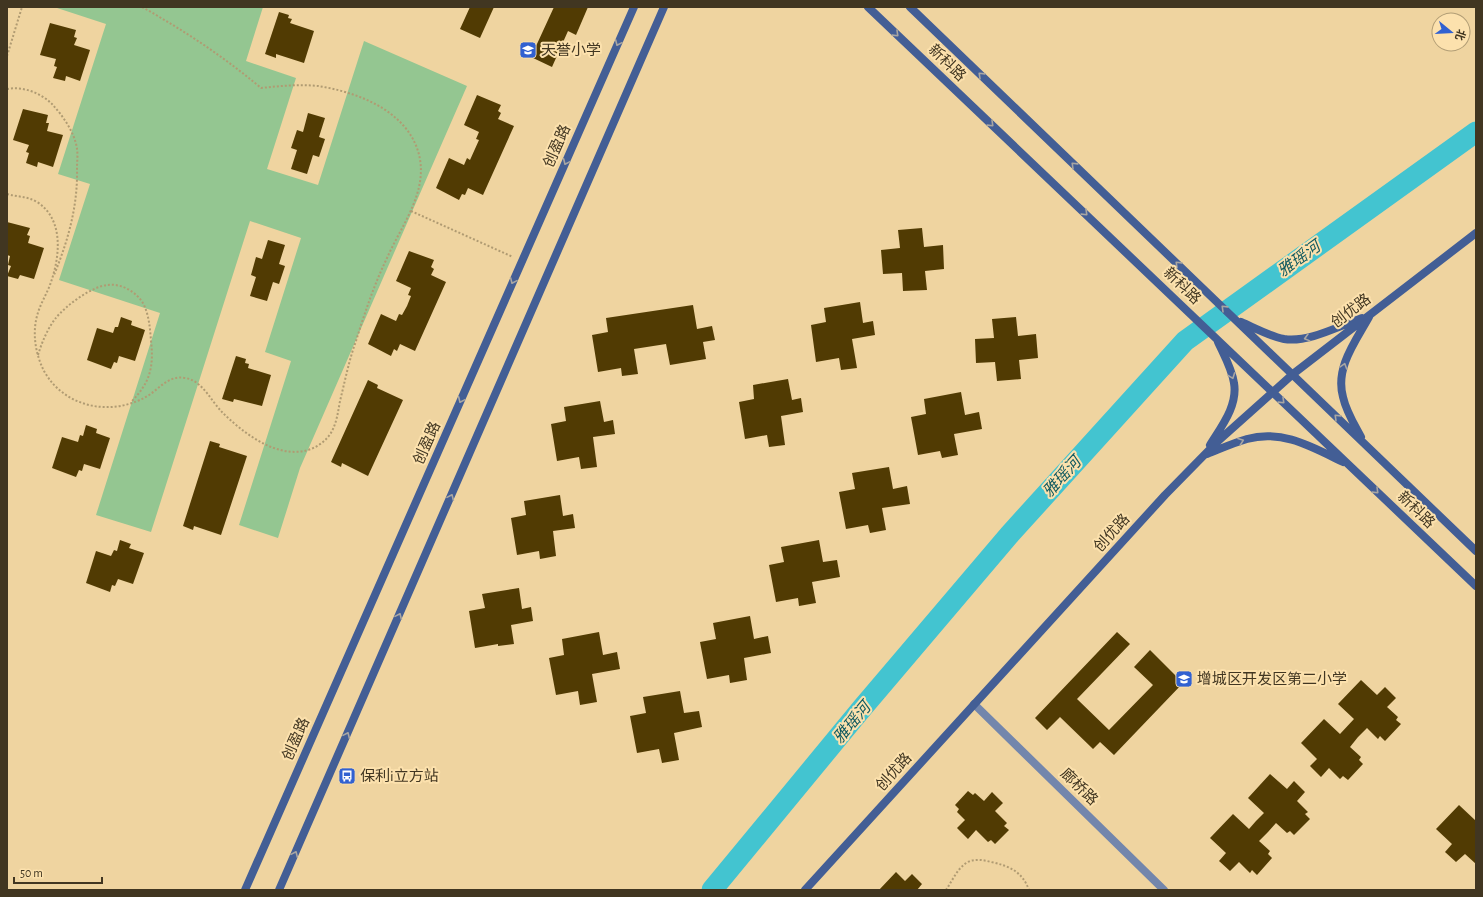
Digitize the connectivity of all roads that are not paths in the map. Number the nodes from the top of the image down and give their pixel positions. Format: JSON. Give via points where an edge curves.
{"nodes":[{"id":1,"x":634,"y":7,"type":"edge"},
{"id":2,"x":664,"y":7,"type":"edge"},
{"id":3,"x":868,"y":7,"type":"edge"},
{"id":4,"x":910,"y":7,"type":"edge"},
{"id":5,"x":1476,"y":233,"type":"edge"},
{"id":6,"x":1370,"y":314,"type":"junction"},
{"id":7,"x":1236,"y":320,"type":"junction"},
{"id":8,"x":1217,"y":340,"type":"junction"},
{"id":9,"x":1293,"y":374,"type":"junction"},
{"id":10,"x":1272,"y":392,"type":"junction"},
{"id":11,"x":1363,"y":442,"type":"junction"},
{"id":12,"x":1204,"y":455,"type":"junction"},
{"id":13,"x":1350,"y":466,"type":"junction"},
{"id":14,"x":1476,"y":550,"type":"edge"},
{"id":15,"x":1476,"y":586,"type":"edge"},
{"id":16,"x":974,"y":704,"type":"junction"},
{"id":17,"x":245,"y":890,"type":"edge"},
{"id":18,"x":279,"y":890,"type":"edge"},
{"id":19,"x":805,"y":890,"type":"edge"},
{"id":20,"x":1164,"y":890,"type":"edge"}],
"edges":[{"from":1,"to":17,"type":"street","name":"创盈路","one_way":true},
{"from":18,"to":2,"type":"street","one_way":true},
{"from":3,"to":8,"type":"street","name":"新科路","one_way":true},
{"from":7,"to":4,"type":"street","name":"新科路","one_way":true},
{"from":5,"to":6,"type":"street","name":"创优路"},
{"from":6,"to":7,"type":"street","one_way":true,"via":[[1312,337],[1294,340],[1275,336]]},
{"from":6,"to":9,"type":"street","name":"创优路"},
{"from":11,"to":6,"type":"street","one_way":true,"via":[[1343,397],[1341,377],[1344,362]]},
{"from":7,"to":9,"type":"street","name":"新科路"},
{"from":8,"to":10,"type":"street","name":"新科路"},
{"from":8,"to":12,"type":"street","one_way":true,"via":[[1232,374],[1234,398],[1229,412]]},
{"from":9,"to":10,"type":"street","name":"创优路"},
{"from":11,"to":9,"type":"street","name":"新科路","one_way":true},
{"from":10,"to":12,"type":"street","name":"创优路"},
{"from":10,"to":13,"type":"street","name":"新科路","one_way":true},
{"from":11,"to":14,"type":"street","name":"新科路"},
{"from":12,"to":13,"type":"street","one_way":true,"via":[[1247,439],[1275,436],[1304,443]]},
{"from":12,"to":16,"type":"street","name":"创优路"},
{"from":13,"to":15,"type":"street","name":"新科路","one_way":true},
{"from":16,"to":19,"type":"street","name":"创优路"},
{"from":16,"to":20,"type":"street","name":"廊桥路"}]}
